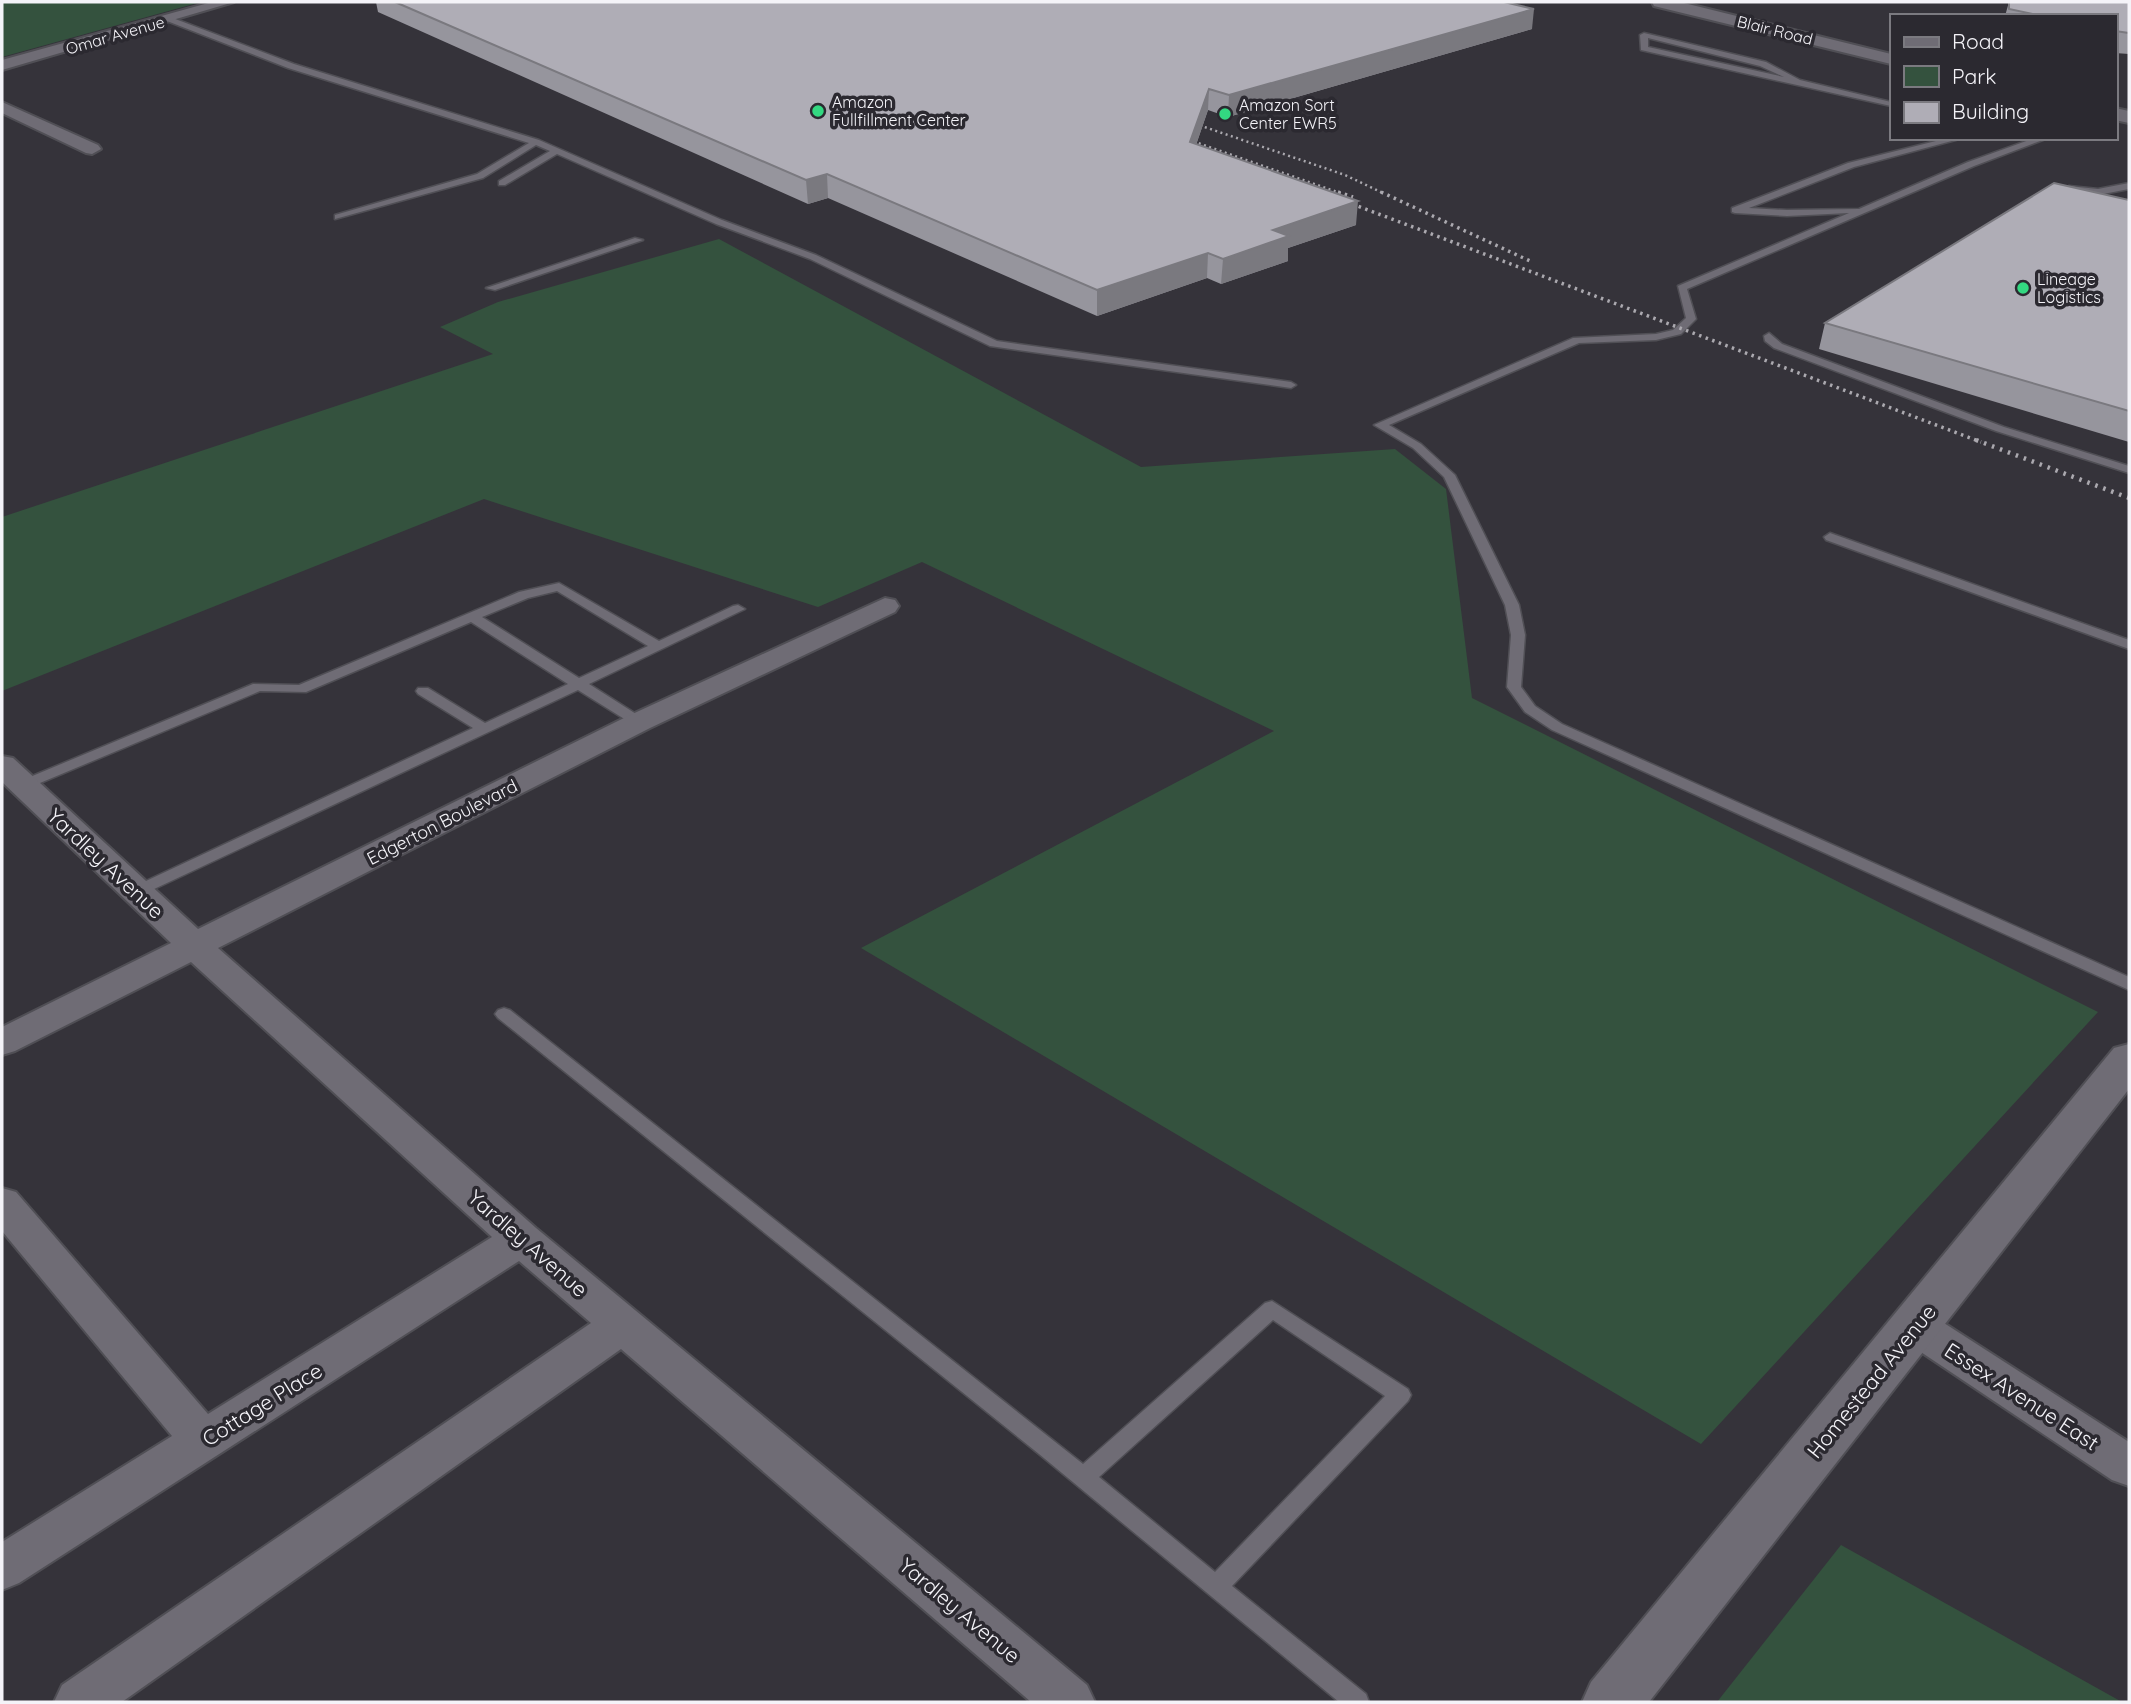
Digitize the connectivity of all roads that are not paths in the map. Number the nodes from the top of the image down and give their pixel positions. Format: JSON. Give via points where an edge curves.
{"nodes":[{"id":1,"x":227,"y":2,"type":"edge"},
{"id":2,"x":1670,"y":3,"type":"edge"},
{"id":3,"x":170,"y":19,"type":"junction"},
{"id":4,"x":1890,"y":59,"type":"edge"},
{"id":5,"x":2,"y":65,"type":"edge"},
{"id":6,"x":1796,"y":80,"type":"junction"},
{"id":7,"x":1890,"y":104,"type":"edge"},
{"id":8,"x":2,"y":107,"type":"edge"},
{"id":9,"x":1951,"y":140,"type":"edge"},
{"id":10,"x":2040,"y":140,"type":"edge"},
{"id":11,"x":536,"y":142,"type":"junction"},
{"id":12,"x":92,"y":149,"type":"dead end"},
{"id":13,"x":557,"y":151,"type":"junction"},
{"id":14,"x":502,"y":183,"type":"dead end"},
{"id":15,"x":2129,"y":186,"type":"edge"},
{"id":16,"x":2056,"y":188,"type":"edge"},
{"id":17,"x":1866,"y":209,"type":"junction"},
{"id":18,"x":338,"y":217,"type":"dead end"},
{"id":19,"x":638,"y":240,"type":"dead end"},
{"id":20,"x":491,"y":288,"type":"dead end"},
{"id":21,"x":1769,"y":336,"type":"dead end"},
{"id":22,"x":1291,"y":385,"type":"dead end"},
{"id":23,"x":2129,"y":470,"type":"edge"},
{"id":24,"x":1830,"y":537,"type":"dead end"},
{"id":25,"x":885,"y":606,"type":"dead end"},
{"id":26,"x":737,"y":609,"type":"dead end"},
{"id":27,"x":472,"y":617,"type":"junction"},
{"id":28,"x":2129,"y":645,"type":"edge"},
{"id":29,"x":658,"y":646,"type":"junction"},
{"id":30,"x":578,"y":684,"type":"junction"},
{"id":31,"x":423,"y":691,"type":"dead end"},
{"id":32,"x":639,"y":722,"type":"junction"},
{"id":33,"x":483,"y":728,"type":"junction"},
{"id":34,"x":13,"y":775,"type":"edge"},
{"id":35,"x":136,"y":892,"type":"junction"},
{"id":36,"x":195,"y":947,"type":"junction"},
{"id":37,"x":2129,"y":984,"type":"edge"},
{"id":38,"x":504,"y":1014,"type":"dead end"},
{"id":39,"x":2,"y":1042,"type":"edge"},
{"id":40,"x":2129,"y":1059,"type":"edge"},
{"id":41,"x":2,"y":1203,"type":"edge"},
{"id":42,"x":522,"y":1239,"type":"junction"},
{"id":43,"x":622,"y":1325,"type":"junction"},
{"id":44,"x":1915,"y":1326,"type":"junction"},
{"id":45,"x":202,"y":1441,"type":"junction"},
{"id":46,"x":2129,"y":1466,"type":"edge"},
{"id":47,"x":1083,"y":1478,"type":"junction"},
{"id":48,"x":2,"y":1568,"type":"edge"},
{"id":49,"x":1216,"y":1587,"type":"junction"},
{"id":50,"x":80,"y":1702,"type":"edge"},
{"id":51,"x":1069,"y":1702,"type":"edge"},
{"id":52,"x":1357,"y":1702,"type":"edge"},
{"id":53,"x":1612,"y":1702,"type":"edge"}],
"edges":[{"from":1,"to":3,"type":"street","name":"Omar Avenue"},
{"from":2,"to":4,"type":"street","name":"Blair Road"},
{"from":3,"to":5,"type":"street","name":"Omar Avenue"},
{"from":3,"to":11,"type":"lane","via":[[291,66]]},
{"from":6,"to":6,"type":"lane","via":[[1763,64],[1644,36],[1644,48],[1735,72]]},
{"from":6,"to":7,"type":"lane"},
{"from":8,"to":12,"type":"street"},
{"from":9,"to":17,"type":"lane","via":[[1851,165],[1735,210]]},
{"from":10,"to":17,"type":"lane"},
{"from":11,"to":13,"type":"lane"},
{"from":11,"to":18,"type":"lane","via":[[480,176]]},
{"from":13,"to":14,"type":"lane"},
{"from":13,"to":22,"type":"lane","via":[[719,222],[813,257],[994,344]]},
{"from":15,"to":16,"type":"lane","via":[[2098,192]]},
{"from":17,"to":37,"type":"lane","via":[[1682,288],[1691,319],[1677,332],[1643,339],[1577,340],[1380,425],[1417,446],[1449,475],[1512,605],[1518,635],[1514,687],[1530,709],[1557,727]]},
{"from":19,"to":20,"type":"lane"},
{"from":21,"to":23,"type":"lane","via":[[1778,346],[2000,429]]},
{"from":24,"to":28,"type":"lane"},
{"from":25,"to":32,"type":"street","name":"Edgerton Boulevard"},
{"from":26,"to":29,"type":"lane"},
{"from":27,"to":29,"type":"lane","via":[[524,595],[559,587]]},
{"from":27,"to":30,"type":"lane"},
{"from":27,"to":34,"type":"lane","via":[[301,690],[258,687]]},
{"from":29,"to":30,"type":"lane"},
{"from":30,"to":32,"type":"lane"},
{"from":30,"to":33,"type":"lane"},
{"from":31,"to":33,"type":"lane"},
{"from":32,"to":36,"type":"street","name":"Edgerton Boulevard"},
{"from":33,"to":35,"type":"lane"},
{"from":34,"to":35,"type":"street","name":"Yardley Avenue"},
{"from":35,"to":36,"type":"street","name":"Yardley Avenue"},
{"from":36,"to":39,"type":"street","name":"Edgerton Boulevard"},
{"from":36,"to":42,"type":"street","name":"Yardley Avenue"},
{"from":38,"to":47,"type":"lane"},
{"from":40,"to":44,"type":"street","name":"Homestead Avenue"},
{"from":41,"to":45,"type":"street"},
{"from":42,"to":43,"type":"street","name":"Yardley Avenue"},
{"from":42,"to":45,"type":"street","name":"Cottage Place"},
{"from":43,"to":50,"type":"street"},
{"from":43,"to":51,"type":"street","name":"Yardley Avenue"},
{"from":44,"to":46,"type":"street","name":"Essex Avenue East"},
{"from":44,"to":53,"type":"street","name":"Homestead Avenue"},
{"from":45,"to":48,"type":"street","name":"Cottage Place"},
{"from":47,"to":49,"type":"lane"},
{"from":47,"to":49,"type":"lane","via":[[1272,1309],[1400,1395]]},
{"from":49,"to":52,"type":"lane"}]}
